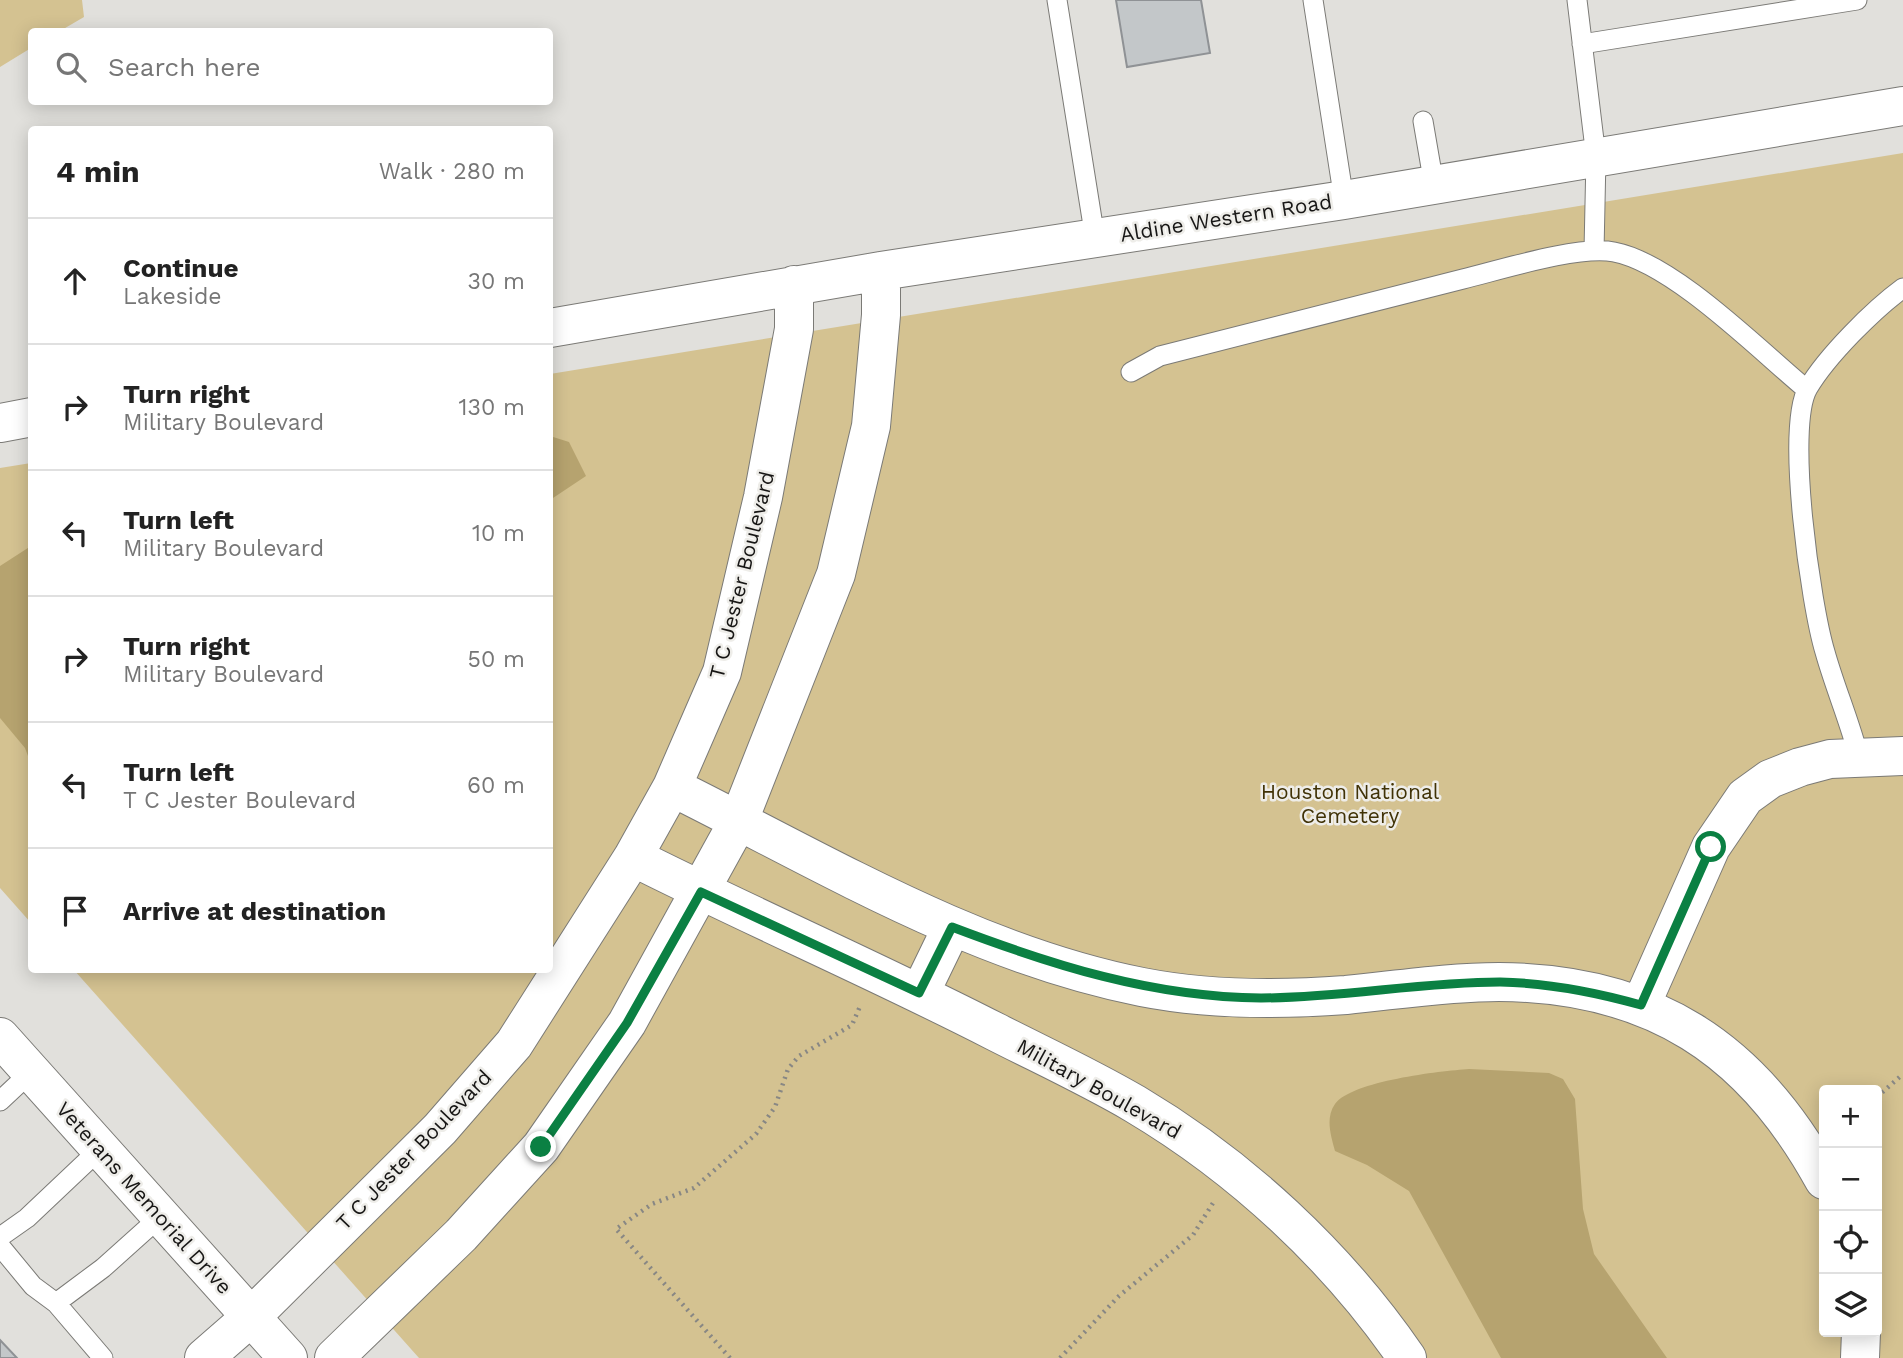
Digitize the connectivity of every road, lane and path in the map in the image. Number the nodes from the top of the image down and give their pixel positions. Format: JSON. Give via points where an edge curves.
{"nodes":[{"id":1,"x":1057,"y":0,"type":"edge"},
{"id":2,"x":1313,"y":0,"type":"edge"},
{"id":3,"x":1577,"y":0,"type":"edge"},
{"id":4,"x":1857,"y":0,"type":"edge"},
{"id":5,"x":1582,"y":44,"type":"junction"},
{"id":6,"x":1903,"y":106,"type":"edge"},
{"id":7,"x":1423,"y":121,"type":"dead end"},
{"id":8,"x":1596,"y":157,"type":"junction"},
{"id":9,"x":1434,"y":185,"type":"junction"},
{"id":10,"x":1344,"y":200,"type":"junction"},
{"id":11,"x":1095,"y":238,"type":"junction"},
{"id":12,"x":1594,"y":251,"type":"junction"},
{"id":13,"x":881,"y":271,"type":"junction"},
{"id":14,"x":794,"y":285,"type":"junction"},
{"id":15,"x":1903,"y":288,"type":"edge"},
{"id":16,"x":553,"y":327,"type":"edge"},
{"id":17,"x":1131,"y":372,"type":"dead end"},
{"id":18,"x":1806,"y":390,"type":"junction"},
{"id":19,"x":28,"y":418,"type":"edge"},
{"id":20,"x":0,"y":422,"type":"edge"},
{"id":21,"x":1903,"y":756,"type":"edge"},
{"id":22,"x":1859,"y":758,"type":"junction"},
{"id":23,"x":672,"y":787,"type":"junction"},
{"id":24,"x":739,"y":820,"type":"junction"},
{"id":25,"x":633,"y":857,"type":"junction"},
{"id":26,"x":701,"y":892,"type":"junction"},
{"id":27,"x":952,"y":927,"type":"junction"},
{"id":28,"x":876,"y":971,"type":"junction"},
{"id":29,"x":919,"y":993,"type":"junction"},
{"id":30,"x":1641,"y":1005,"type":"junction"},
{"id":31,"x":0,"y":1037,"type":"edge"},
{"id":32,"x":31,"y":1072,"type":"junction"},
{"id":33,"x":1903,"y":1074,"type":"edge"},
{"id":34,"x":1882,"y":1093,"type":"edge"},
{"id":35,"x":0,"y":1101,"type":"edge"},
{"id":36,"x":100,"y":1149,"type":"junction"},
{"id":37,"x":1230,"y":1170,"type":"junction"},
{"id":38,"x":1819,"y":1171,"type":"edge"},
{"id":39,"x":161,"y":1216,"type":"junction"},
{"id":40,"x":0,"y":1237,"type":"edge"},
{"id":41,"x":0,"y":1246,"type":"edge"},
{"id":42,"x":56,"y":1303,"type":"junction"},
{"id":43,"x":251,"y":1317,"type":"junction"},
{"id":44,"x":1861,"y":1337,"type":"edge"},
{"id":45,"x":103,"y":1358,"type":"edge"},
{"id":46,"x":204,"y":1358,"type":"edge"},
{"id":47,"x":288,"y":1358,"type":"edge"},
{"id":48,"x":334,"y":1358,"type":"edge"},
{"id":49,"x":730,"y":1358,"type":"edge"},
{"id":50,"x":1060,"y":1358,"type":"edge"},
{"id":51,"x":1407,"y":1358,"type":"edge"},
{"id":52,"x":1860,"y":1358,"type":"edge"}],
"edges":[{"from":1,"to":11,"type":"lane"},
{"from":2,"to":10,"type":"lane"},
{"from":3,"to":5,"type":"lane"},
{"from":4,"to":5,"type":"lane"},
{"from":5,"to":8,"type":"lane"},
{"from":6,"to":8,"type":"street","name":"Aldine Western Road"},
{"from":7,"to":9,"type":"lane"},
{"from":8,"to":9,"type":"street","name":"Aldine Western Road"},
{"from":8,"to":12,"type":"lane"},
{"from":9,"to":10,"type":"street","name":"Aldine Western Road"},
{"from":10,"to":11,"type":"street","name":"Aldine Western Road"},
{"from":11,"to":13,"type":"street","name":"Aldine Western Road"},
{"from":12,"to":17,"type":"lane","via":[[1508,268],[1160,356]]},
{"from":12,"to":18,"type":"lane","via":[[1613,251],[1650,264],[1684,286]]},
{"from":13,"to":14,"type":"street","name":"Aldine Western Road"},
{"from":13,"to":24,"type":"street","via":[[870,426],[836,574]]},
{"from":14,"to":16,"type":"street","name":"Aldine Western Road"},
{"from":14,"to":23,"type":"street","name":"T C Jester Boulevard","via":[[794,329],[765,484],[722,671]]},
{"from":15,"to":18,"type":"lane","via":[[1846,342]]},
{"from":18,"to":22,"type":"lane","via":[[1798,454],[1817,616]]},
{"from":19,"to":20,"type":"street"},
{"from":21,"to":22,"type":"street"},
{"from":22,"to":30,"type":"street","via":[[1800,767],[1770,779],[1745,797],[1711,847]]},
{"from":23,"to":24,"type":"street"},
{"from":23,"to":25,"type":"street","name":"T C Jester Boulevard"},
{"from":24,"to":26,"type":"street"},
{"from":24,"to":27,"type":"street"},
{"from":25,"to":26,"type":"street","name":"Military Boulevard"},
{"from":25,"to":43,"type":"street","name":"T C Jester Boulevard","via":[[514,1044],[440,1129]]},
{"from":26,"to":28,"type":"street","name":"Military Boulevard"},
{"from":26,"to":48,"type":"street","via":[[627,1023],[541,1147],[461,1234]]},
{"from":27,"to":29,"type":"street"},
{"from":27,"to":30,"type":"street","via":[[1087,973],[1180,993],[1295,998],[1499,982],[1573,989]]},
{"from":28,"to":29,"type":"street","name":"Military Boulevard"},
{"from":28,"to":49,"type":"path","via":[[852,1025],[799,1056],[788,1069],[775,1107],[756,1134],[694,1188],[652,1204],[617,1229]]},
{"from":29,"to":37,"type":"street","name":"Military Boulevard","via":[[1127,1100]]},
{"from":30,"to":38,"type":"street","via":[[1685,1027],[1741,1068],[1787,1117]]},
{"from":31,"to":32,"type":"street","name":"Veterans Memorial Drive"},
{"from":32,"to":35,"type":"lane"},
{"from":32,"to":36,"type":"street","name":"Veterans Memorial Drive"},
{"from":33,"to":34,"type":"path"},
{"from":36,"to":39,"type":"street","name":"Veterans Memorial Drive"},
{"from":36,"to":40,"type":"lane","via":[[27,1218]]},
{"from":37,"to":50,"type":"path","via":[[1193,1235],[1119,1296]]},
{"from":37,"to":51,"type":"street","name":"Military Boulevard","via":[[1338,1270]]},
{"from":39,"to":42,"type":"lane"},
{"from":39,"to":43,"type":"street","name":"Veterans Memorial Drive"},
{"from":41,"to":42,"type":"lane","via":[[33,1286]]},
{"from":42,"to":45,"type":"lane"},
{"from":43,"to":46,"type":"street","name":"T C Jester Boulevard"},
{"from":43,"to":47,"type":"street","name":"Veterans Memorial Drive"},
{"from":44,"to":52,"type":"street"}]}
